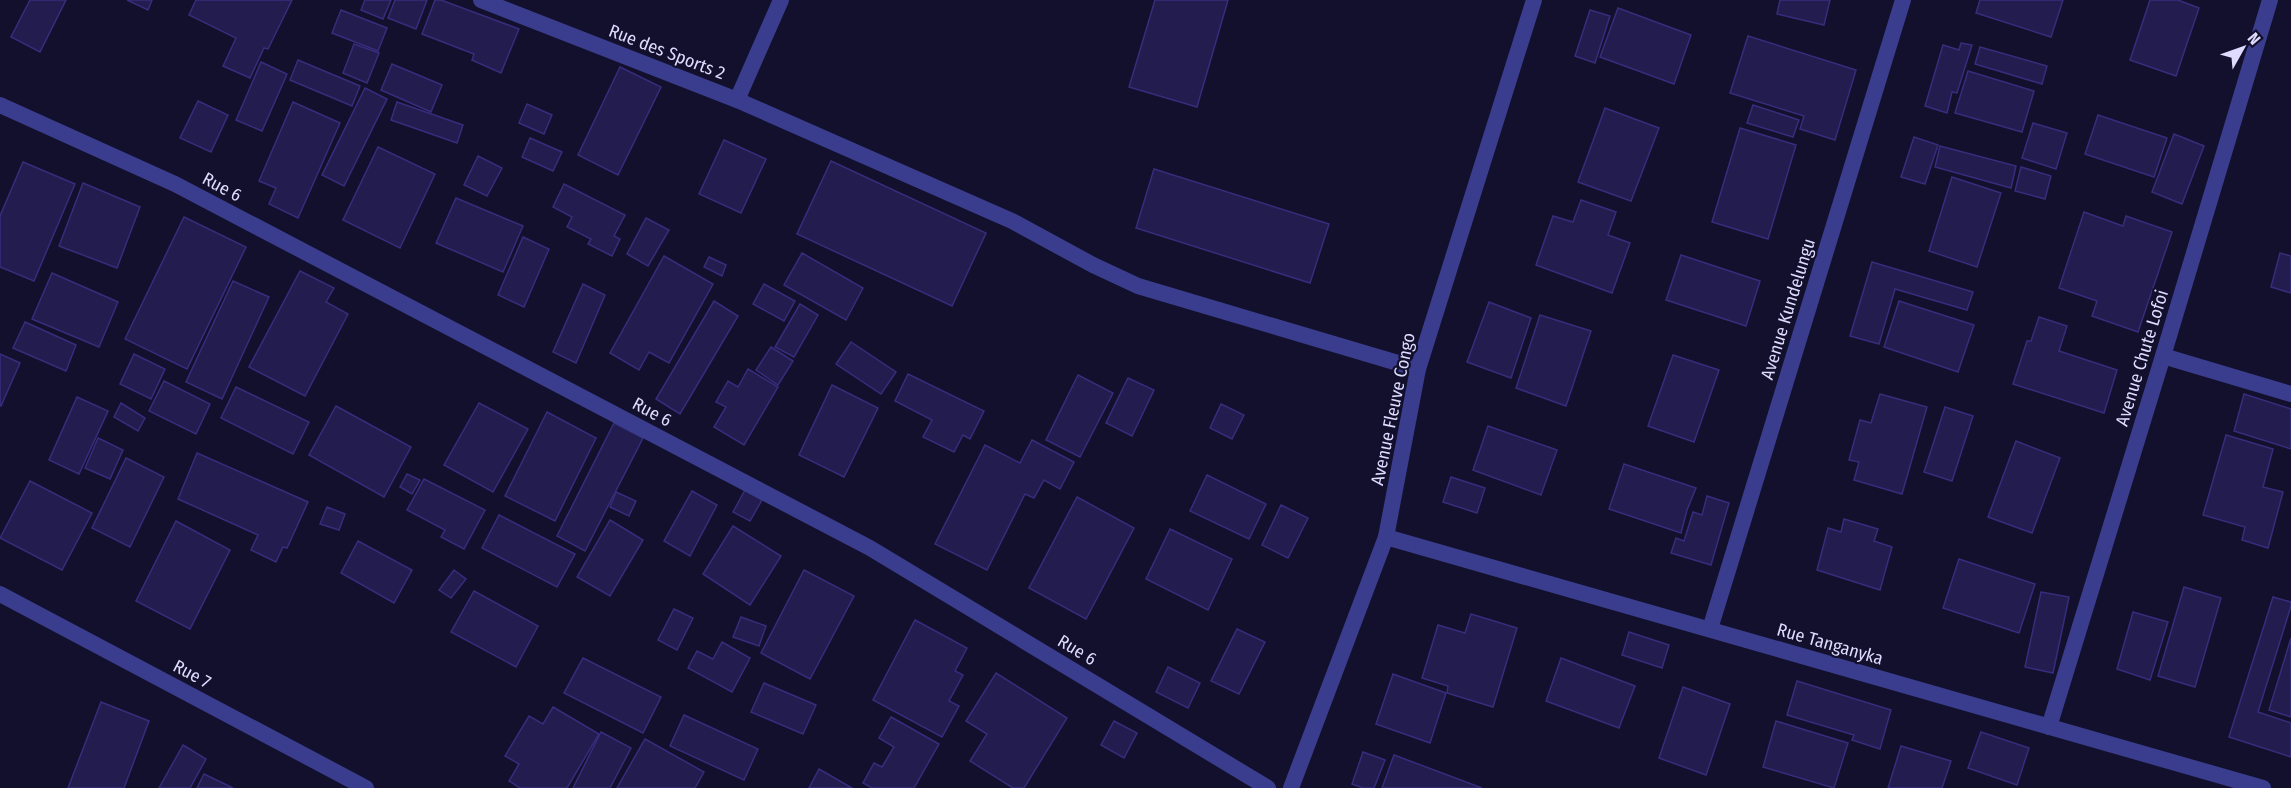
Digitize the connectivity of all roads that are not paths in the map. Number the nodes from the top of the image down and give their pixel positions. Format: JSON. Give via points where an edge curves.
{"nodes":[{"id":1,"x":481,"y":0,"type":"edge"},
{"id":2,"x":781,"y":0,"type":"edge"},
{"id":3,"x":1534,"y":0,"type":"edge"},
{"id":4,"x":1903,"y":0,"type":"edge"},
{"id":5,"x":2270,"y":0,"type":"edge"},
{"id":6,"x":737,"y":100,"type":"junction"},
{"id":7,"x":0,"y":105,"type":"edge"},
{"id":8,"x":2163,"y":356,"type":"junction"},
{"id":9,"x":1418,"y":369,"type":"junction"},
{"id":10,"x":2291,"y":394,"type":"edge"},
{"id":11,"x":1386,"y":537,"type":"junction"},
{"id":12,"x":0,"y":594,"type":"edge"},
{"id":13,"x":1710,"y":629,"type":"junction"},
{"id":14,"x":2049,"y":727,"type":"junction"},
{"id":15,"x":366,"y":788,"type":"edge"},
{"id":16,"x":1268,"y":788,"type":"edge"},
{"id":17,"x":1291,"y":788,"type":"edge"},
{"id":18,"x":2263,"y":788,"type":"edge"}],
"edges":[{"from":1,"to":6,"type":"street","name":"Rue des Sports 2"},
{"from":2,"to":6,"type":"street","name":"Rue des Sports 2"},
{"from":3,"to":9,"type":"street","name":"Avenue Fleuve Congo"},
{"from":4,"to":13,"type":"street","name":"Avenue Kundelungu"},
{"from":5,"to":8,"type":"street","name":"Avenue Chute Lofoi"},
{"from":6,"to":9,"type":"street","via":[[1012,221],[1138,286]]},
{"from":7,"to":16,"type":"street","name":"Rue 6","via":[[175,184],[870,548]]},
{"from":8,"to":10,"type":"street"},
{"from":8,"to":14,"type":"street","name":"Avenue Chute Lofoi"},
{"from":9,"to":11,"type":"street","name":"Avenue Fleuve Congo"},
{"from":11,"to":13,"type":"street","name":"Rue Tanganyka"},
{"from":11,"to":17,"type":"street","name":"Avenue Fleuve Congo"},
{"from":12,"to":15,"type":"street","name":"Rue 7"},
{"from":13,"to":14,"type":"street","name":"Rue Tanganyka"},
{"from":14,"to":18,"type":"street","name":"Rue Tanganyka"}]}
